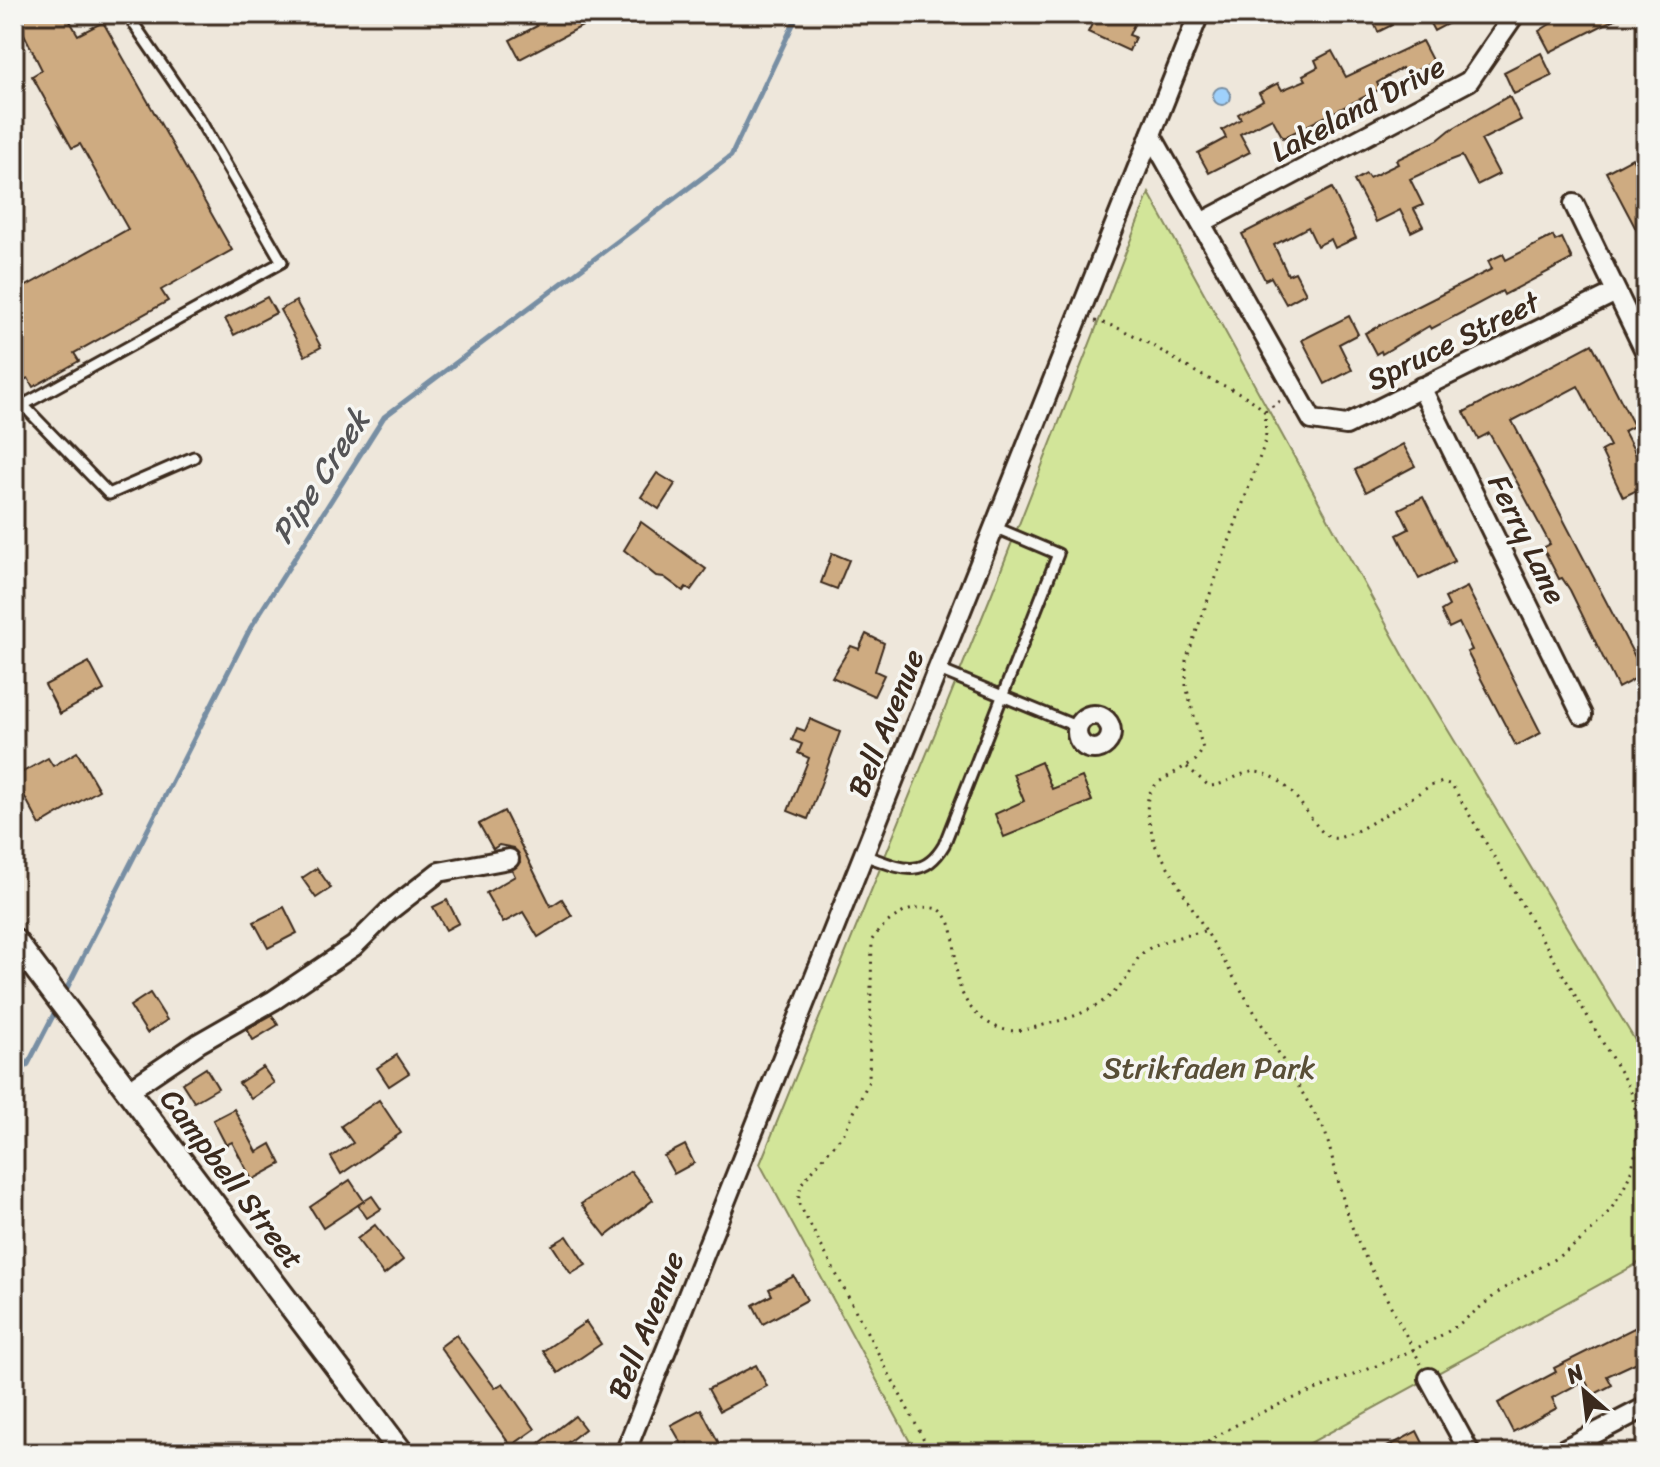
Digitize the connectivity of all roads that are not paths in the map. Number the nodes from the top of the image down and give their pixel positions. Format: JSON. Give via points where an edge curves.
{"nodes":[{"id":1,"x":127,"y":14,"type":"edge"},
{"id":2,"x":1199,"y":14,"type":"edge"},
{"id":3,"x":1515,"y":14,"type":"edge"},
{"id":4,"x":1151,"y":135,"type":"junction"},
{"id":5,"x":1574,"y":204,"type":"dead end"},
{"id":6,"x":1201,"y":223,"type":"junction"},
{"id":7,"x":1616,"y":292,"type":"junction"},
{"id":8,"x":1646,"y":353,"type":"edge"},
{"id":9,"x":1421,"y":387,"type":"junction"},
{"id":10,"x":14,"y":389,"type":"edge"},
{"id":11,"x":23,"y":405,"type":"junction"},
{"id":12,"x":194,"y":457,"type":"dead end"},
{"id":13,"x":994,"y":527,"type":"junction"},
{"id":14,"x":937,"y":669,"type":"junction"},
{"id":15,"x":1002,"y":696,"type":"junction"},
{"id":16,"x":1582,"y":715,"type":"dead end"},
{"id":17,"x":1078,"y":727,"type":"dead end"},
{"id":18,"x":863,"y":855,"type":"junction"},
{"id":19,"x":509,"y":859,"type":"dead end"},
{"id":20,"x":14,"y":940,"type":"edge"},
{"id":21,"x":128,"y":1091,"type":"junction"},
{"id":22,"x":1429,"y":1378,"type":"road end"},
{"id":23,"x":1646,"y":1407,"type":"edge"},
{"id":24,"x":402,"y":1453,"type":"edge"},
{"id":25,"x":625,"y":1453,"type":"edge"},
{"id":26,"x":1470,"y":1453,"type":"edge"},
{"id":27,"x":1557,"y":1453,"type":"edge"}],
"edges":[{"from":1,"to":11,"type":"lane","via":[[201,122],[282,262]]},
{"from":2,"to":4,"type":"street","name":"Bell Avenue"},
{"from":3,"to":6,"type":"street","name":"Lakeland Drive","via":[[1469,81]]},
{"from":4,"to":6,"type":"street"},
{"from":4,"to":13,"type":"street","name":"Bell Avenue"},
{"from":5,"to":7,"type":"street"},
{"from":6,"to":9,"type":"street","name":"Spruce Street","via":[[1312,420],[1346,425]]},
{"from":7,"to":8,"type":"street"},
{"from":7,"to":9,"type":"street","name":"Spruce Street"},
{"from":9,"to":16,"type":"street","name":"Ferry Lane"},
{"from":10,"to":11,"type":"lane"},
{"from":11,"to":12,"type":"lane","via":[[109,494]]},
{"from":13,"to":14,"type":"street","name":"Bell Avenue"},
{"from":13,"to":15,"type":"lane","via":[[1058,554]]},
{"from":14,"to":15,"type":"lane"},
{"from":14,"to":18,"type":"street","name":"Bell Avenue"},
{"from":15,"to":17,"type":"lane"},
{"from":15,"to":18,"type":"lane","via":[[935,859],[912,870]]},
{"from":18,"to":25,"type":"street","name":"Bell Avenue"},
{"from":19,"to":21,"type":"street","via":[[439,872],[354,946]]},
{"from":20,"to":21,"type":"street","name":"Campbell Street"},
{"from":21,"to":24,"type":"street","name":"Campbell Street"},
{"from":22,"to":26,"type":"street"},
{"from":23,"to":27,"type":"street"}]}
